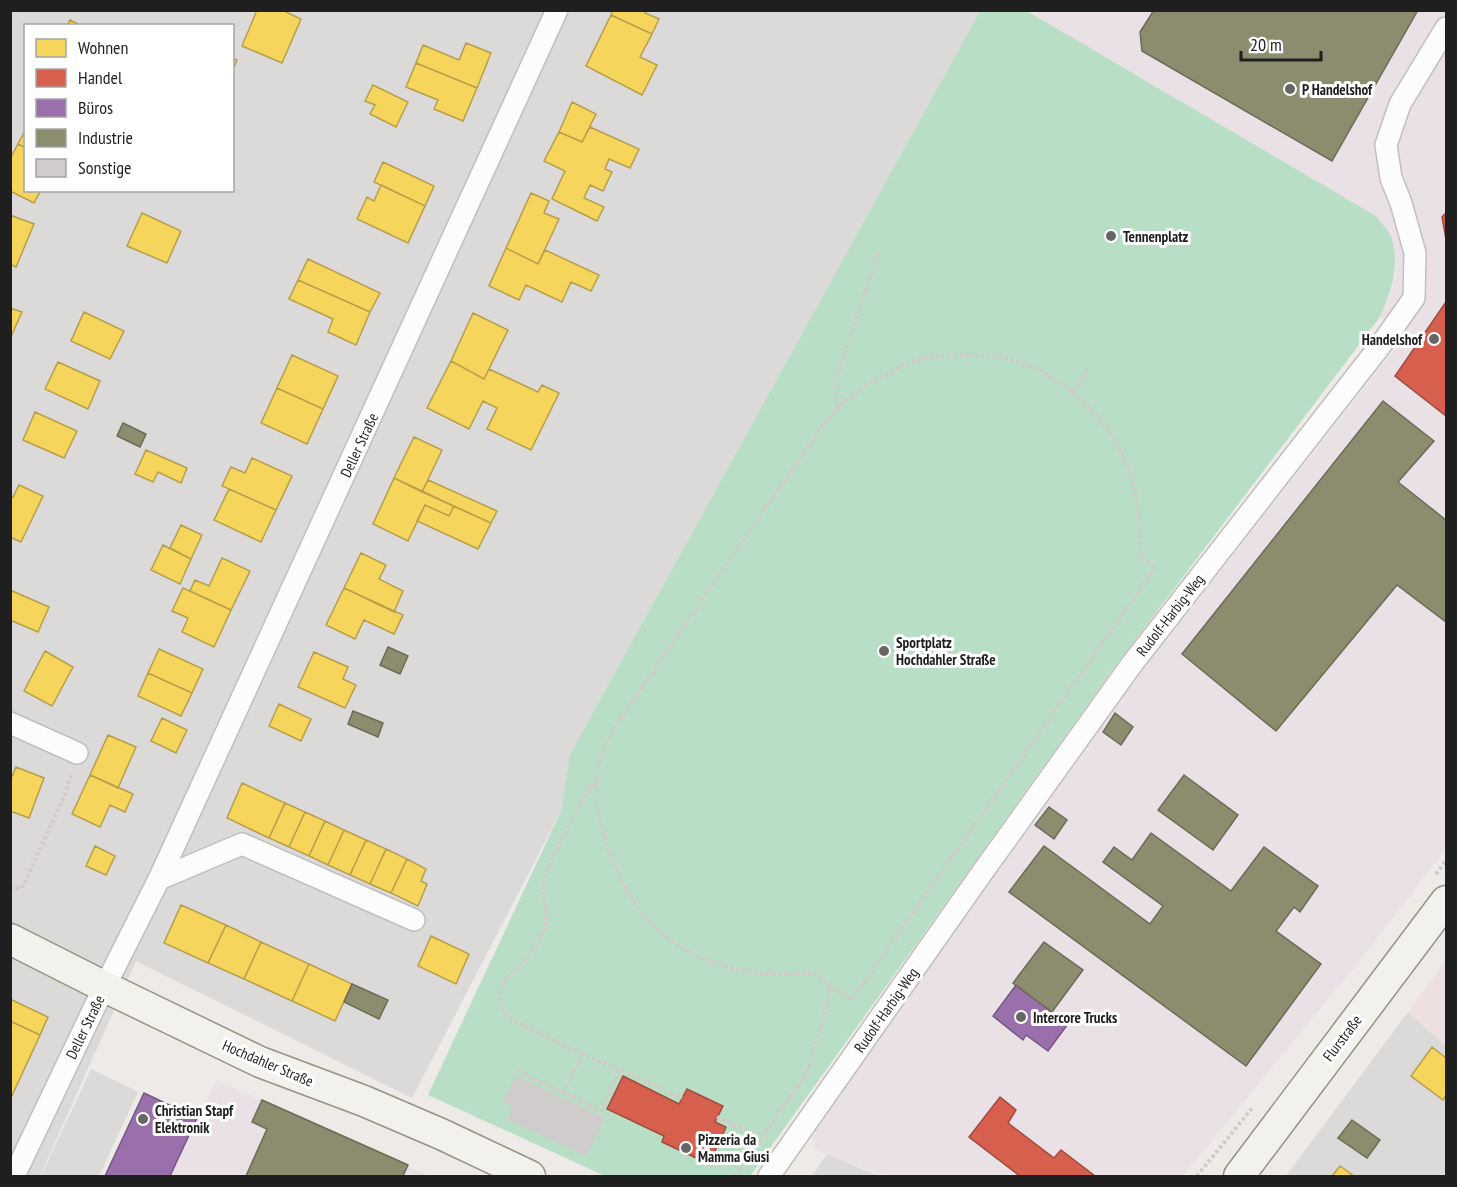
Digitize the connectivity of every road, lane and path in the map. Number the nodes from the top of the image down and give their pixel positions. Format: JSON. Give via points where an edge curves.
{"nodes":[{"id":1,"x":557,"y":10,"type":"edge"},
{"id":2,"x":1446,"y":28,"type":"edge"},
{"id":3,"x":879,"y":251,"type":"dead end"},
{"id":4,"x":1088,"y":370,"type":"dead end"},
{"id":5,"x":1074,"y":393,"type":"junction"},
{"id":6,"x":838,"y":407,"type":"junction"},
{"id":7,"x":10,"y":723,"type":"edge"},
{"id":8,"x":77,"y":753,"type":"joint"},
{"id":9,"x":598,"y":782,"type":"junction"},
{"id":10,"x":159,"y":879,"type":"junction"},
{"id":11,"x":10,"y":888,"type":"edge"},
{"id":12,"x":1446,"y":901,"type":"edge"},
{"id":13,"x":414,"y":920,"type":"dead end"},
{"id":14,"x":10,"y":939,"type":"edge"},
{"id":15,"x":105,"y":987,"type":"junction"},
{"id":16,"x":831,"y":987,"type":"junction"},
{"id":17,"x":582,"y":1054,"type":"junction"},
{"id":18,"x":619,"y":1070,"type":"junction"},
{"id":19,"x":518,"y":1071,"type":"dead end"},
{"id":20,"x":563,"y":1092,"type":"junction"},
{"id":21,"x":682,"y":1098,"type":"dead end"},
{"id":22,"x":717,"y":1118,"type":"dead end"},
{"id":23,"x":761,"y":1138,"type":"junction"},
{"id":24,"x":14,"y":1176,"type":"edge"},
{"id":25,"x":530,"y":1176,"type":"edge"},
{"id":26,"x":735,"y":1176,"type":"edge"},
{"id":27,"x":769,"y":1176,"type":"edge"},
{"id":28,"x":1239,"y":1176,"type":"edge"}],
"edges":[{"from":1,"to":10,"type":"street","name":"Deller Straße"},
{"from":2,"to":27,"type":"street","name":"Rudolf-Harbig-Weg","via":[[1400,104],[1386,145],[1391,178],[1415,253],[1414,298],[1132,664]]},
{"from":3,"to":6,"type":"path","via":[[836,379]]},
{"from":4,"to":5,"type":"path"},
{"from":5,"to":6,"type":"path","via":[[1036,369],[1007,358],[926,357],[869,383]]},
{"from":5,"to":16,"type":"path","via":[[1109,429],[1124,456],[1135,492],[1139,556],[1156,567],[852,999]]},
{"from":6,"to":9,"type":"path","via":[[618,722],[600,763]]},
{"from":7,"to":8,"type":"street"},
{"from":8,"to":11,"type":"path","via":[[64,797],[22,888]]},
{"from":9,"to":16,"type":"path","via":[[597,799],[615,870],[634,903],[663,936],[708,962],[730,969],[784,976],[813,973]]},
{"from":9,"to":17,"type":"path","via":[[591,786],[543,885],[543,931],[499,992],[507,1017]]},
{"from":10,"to":13,"type":"street","via":[[242,844]]},
{"from":10,"to":15,"type":"street","name":"Deller Straße"},
{"from":12,"to":28,"type":"street","name":"Flurstraße"},
{"from":14,"to":15,"type":"street","name":"Hochdahler Straße"},
{"from":15,"to":24,"type":"street","name":"Deller Straße"},
{"from":15,"to":25,"type":"street","name":"Hochdahler Straße","via":[[260,1062],[364,1101]]},
{"from":16,"to":23,"type":"path","via":[[808,1071]]},
{"from":17,"to":18,"type":"path"},
{"from":17,"to":20,"type":"path"},
{"from":18,"to":20,"type":"path","via":[[601,1110]]},
{"from":18,"to":21,"type":"path"},
{"from":19,"to":20,"type":"path"},
{"from":22,"to":23,"type":"path"},
{"from":23,"to":26,"type":"path"}]}
